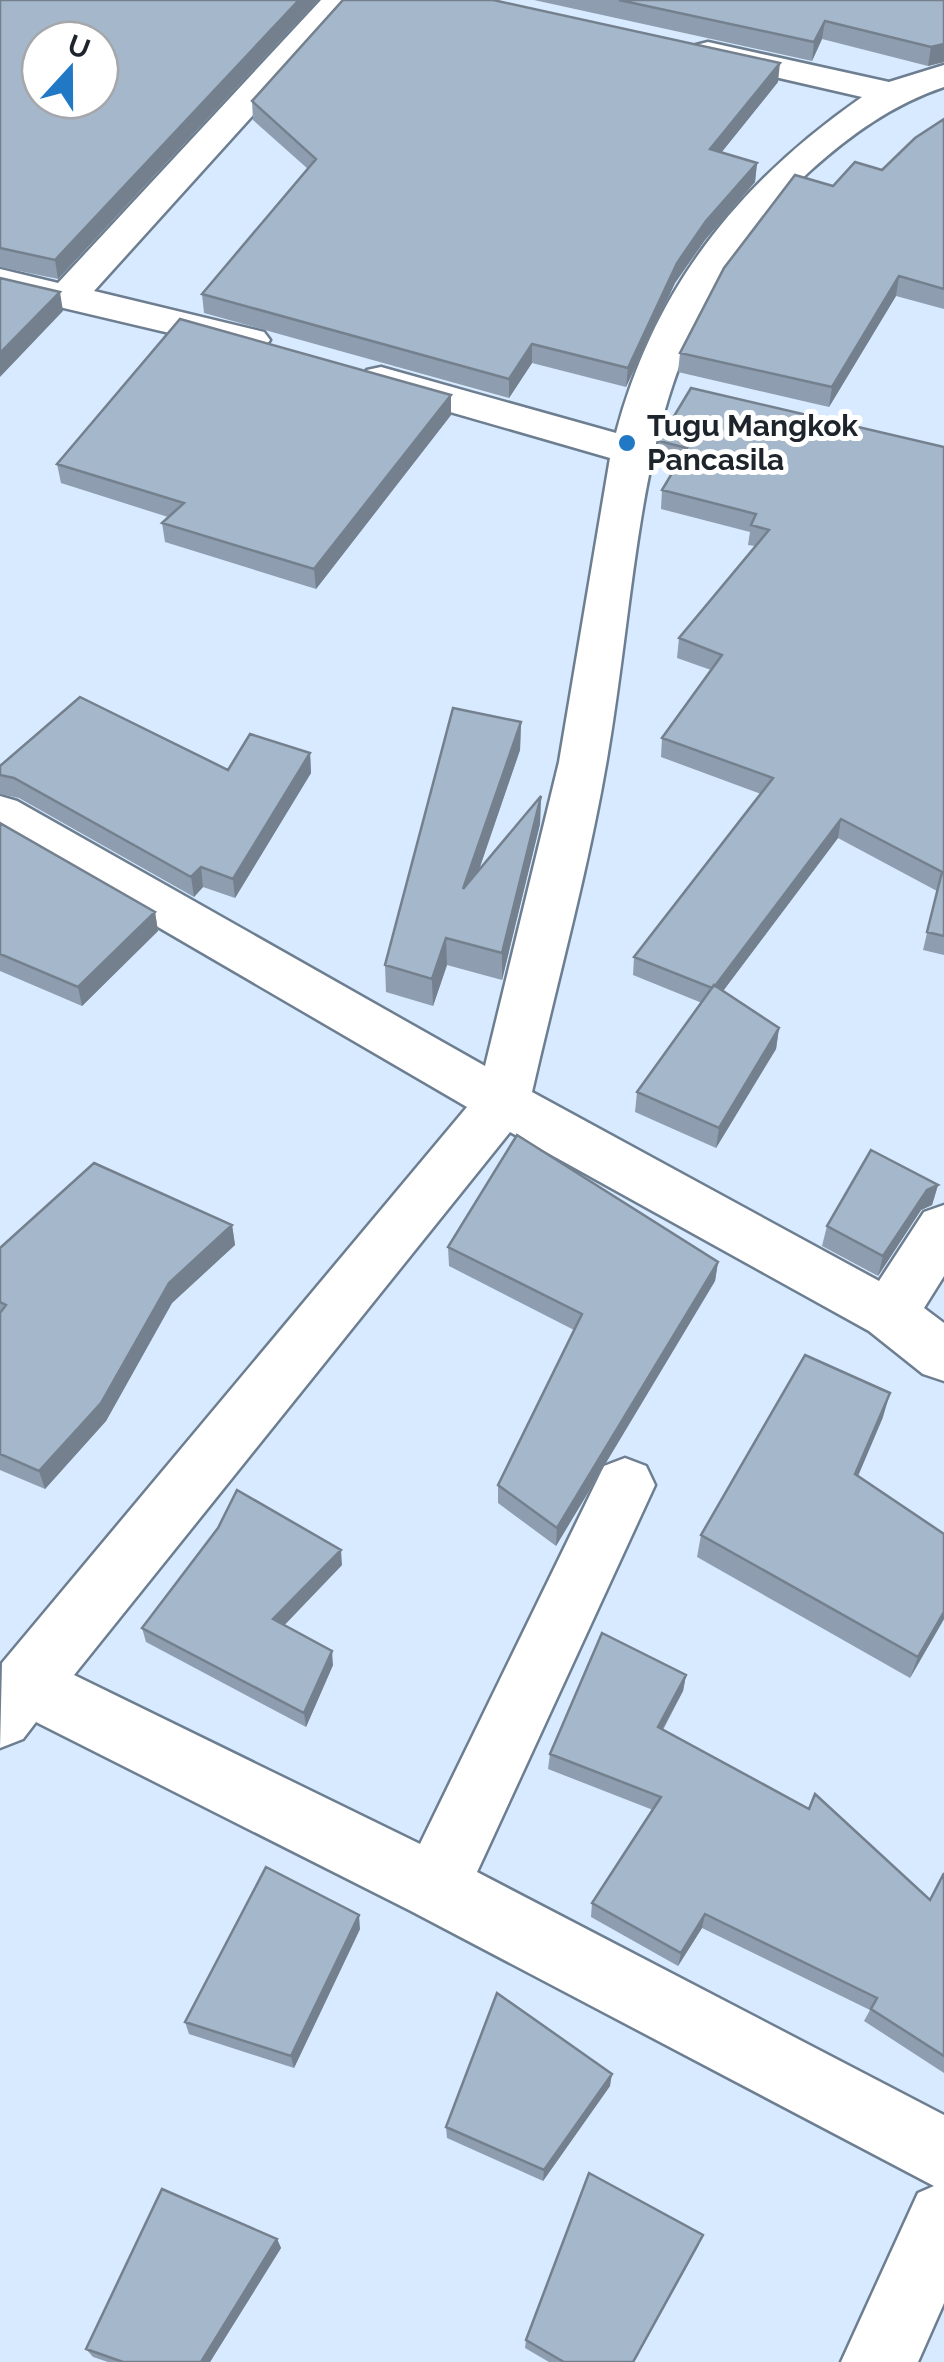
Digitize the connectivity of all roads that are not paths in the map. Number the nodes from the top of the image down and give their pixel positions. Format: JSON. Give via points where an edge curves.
{"nodes":[{"id":1,"x":340,"y":0,"type":"edge"},
{"id":2,"x":680,"y":46,"type":"edge"},
{"id":3,"x":944,"y":76,"type":"edge"},
{"id":4,"x":891,"y":92,"type":"junction"},
{"id":5,"x":0,"y":282,"type":"edge"},
{"id":6,"x":68,"y":296,"type":"junction"},
{"id":7,"x":285,"y":350,"type":"edge"},
{"id":8,"x":341,"y":367,"type":"edge"},
{"id":9,"x":632,"y":451,"type":"junction"},
{"id":10,"x":0,"y":814,"type":"edge"},
{"id":11,"x":503,"y":1102,"type":"junction"},
{"id":12,"x":944,"y":1228,"type":"edge"},
{"id":13,"x":889,"y":1314,"type":"junction"},
{"id":14,"x":944,"y":1356,"type":"edge"},
{"id":15,"x":625,"y":1484,"type":"dead end"},
{"id":16,"x":12,"y":1700,"type":"edge"},
{"id":17,"x":435,"y":1887,"type":"junction"},
{"id":18,"x":944,"y":2154,"type":"edge"},
{"id":19,"x":944,"y":2219,"type":"edge"},
{"id":20,"x":879,"y":2362,"type":"edge"}],
"edges":[{"from":1,"to":6,"type":"street"},
{"from":2,"to":4,"type":"street"},
{"from":3,"to":4,"type":"street"},
{"from":4,"to":9,"type":"street","via":[[766,192],[682,307],[668,387]]},
{"from":5,"to":6,"type":"street"},
{"from":6,"to":7,"type":"street"},
{"from":8,"to":9,"type":"street"},
{"from":9,"to":11,"type":"street","via":[[583,762]]},
{"from":10,"to":11,"type":"street"},
{"from":11,"to":13,"type":"street"},
{"from":11,"to":16,"type":"street"},
{"from":12,"to":13,"type":"street"},
{"from":13,"to":14,"type":"street"},
{"from":15,"to":17,"type":"street"},
{"from":16,"to":17,"type":"street"},
{"from":17,"to":18,"type":"street"},
{"from":19,"to":20,"type":"street"}]}
